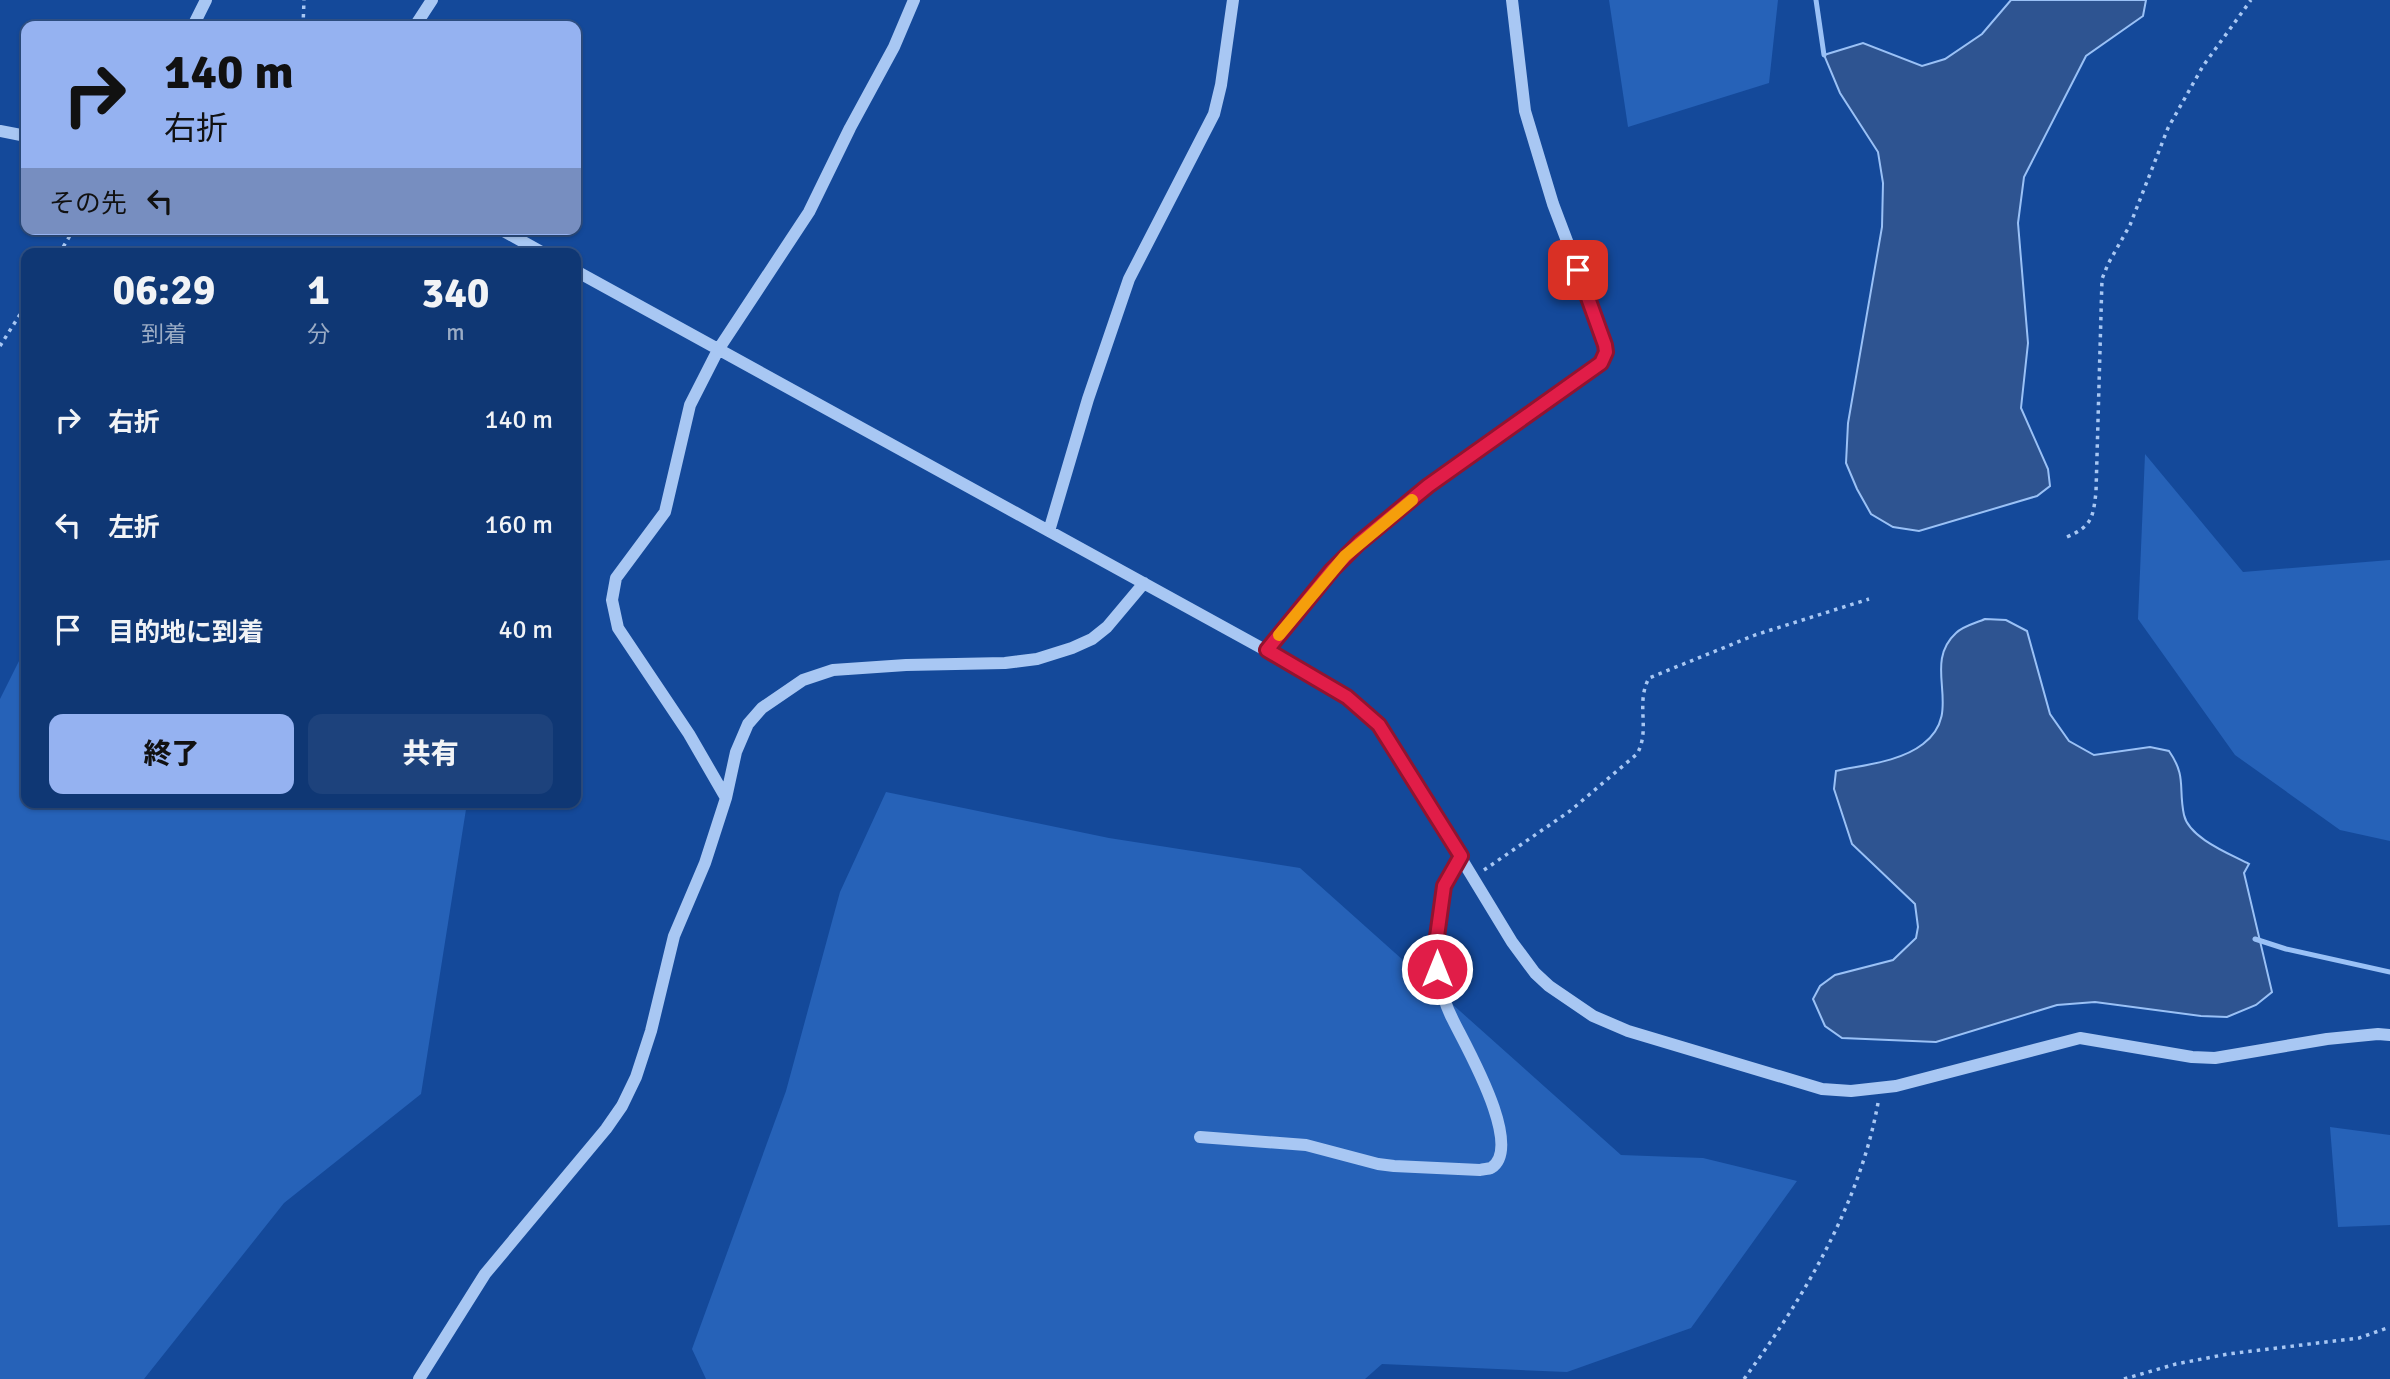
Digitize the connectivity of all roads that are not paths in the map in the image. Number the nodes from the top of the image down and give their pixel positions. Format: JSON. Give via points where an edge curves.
{"nodes":[{"id":1,"x":205,"y":0,"type":"edge"},
{"id":2,"x":432,"y":0,"type":"edge"},
{"id":3,"x":914,"y":0,"type":"edge"},
{"id":4,"x":1233,"y":0,"type":"edge"},
{"id":5,"x":1512,"y":0,"type":"edge"},
{"id":6,"x":195,"y":21,"type":"edge"},
{"id":7,"x":418,"y":21,"type":"edge"},
{"id":8,"x":0,"y":131,"type":"edge"},
{"id":9,"x":21,"y":135,"type":"edge"},
{"id":10,"x":511,"y":235,"type":"edge"},
{"id":11,"x":534,"y":248,"type":"edge"},
{"id":12,"x":581,"y":274,"type":"edge"},
{"id":13,"x":718,"y":350,"type":"junction"},
{"id":14,"x":1049,"y":531,"type":"junction"},
{"id":15,"x":1143,"y":583,"type":"junction"},
{"id":16,"x":1267,"y":650,"type":"junction"},
{"id":17,"x":726,"y":798,"type":"junction"},
{"id":18,"x":1461,"y":856,"type":"junction"},
{"id":19,"x":2390,"y":1035,"type":"edge"},
{"id":20,"x":1200,"y":1137,"type":"dead end"},
{"id":21,"x":419,"y":1379,"type":"edge"}],
"edges":[{"from":1,"to":6,"type":"street"},
{"from":2,"to":7,"type":"street"},
{"from":3,"to":13,"type":"street","via":[[809,212]]},
{"from":4,"to":14,"type":"street","via":[[1214,114],[1129,279]]},
{"from":5,"to":16,"type":"street","via":[[1525,111],[1553,204],[1603,336],[1604,358],[1428,486],[1359,543]]},
{"from":8,"to":9,"type":"street"},
{"from":10,"to":11,"type":"street"},
{"from":12,"to":13,"type":"street"},
{"from":13,"to":14,"type":"street"},
{"from":13,"to":17,"type":"street","via":[[690,405],[665,512],[621,569],[612,600],[623,637]]},
{"from":14,"to":15,"type":"street"},
{"from":15,"to":16,"type":"street"},
{"from":15,"to":17,"type":"street","via":[[1100,633],[1082,645],[1037,659],[847,668],[803,680],[762,708],[748,724],[736,752]]},
{"from":16,"to":18,"type":"street","via":[[1347,697],[1379,725]]},
{"from":17,"to":21,"type":"street","via":[[674,936],[645,1053],[622,1105],[485,1274]]},
{"from":18,"to":19,"type":"street","via":[[1512,942],[1535,973],[1562,997],[1628,1031],[1806,1086],[1881,1089],[2080,1038],[2215,1058],[2327,1039]]},
{"from":18,"to":20,"type":"street","via":[[1444,886],[1435,951],[1451,1017],[1496,1116],[1497,1161],[1480,1170],[1394,1166],[1306,1145]]}]}
